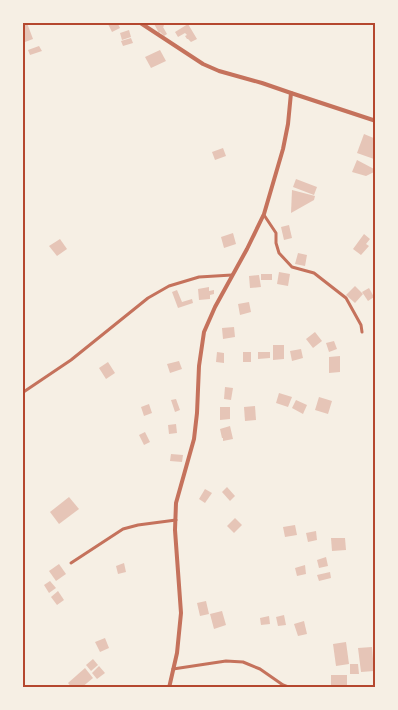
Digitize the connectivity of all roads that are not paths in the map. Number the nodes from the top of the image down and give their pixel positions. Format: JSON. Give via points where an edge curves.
{"nodes":[{"id":1,"x":139,"y":22,"type":"edge"},
{"id":2,"x":291,"y":94,"type":"junction"},
{"id":3,"x":376,"y":121,"type":"edge"},
{"id":4,"x":264,"y":214,"type":"junction"},
{"id":5,"x":232,"y":275,"type":"junction"},
{"id":6,"x":362,"y":332,"type":"dead end"},
{"id":7,"x":22,"y":394,"type":"edge"},
{"id":8,"x":176,"y":520,"type":"junction"},
{"id":9,"x":71,"y":563,"type":"dead end"},
{"id":10,"x":173,"y":669,"type":"junction"},
{"id":11,"x":169,"y":688,"type":"edge"},
{"id":12,"x":291,"y":688,"type":"edge"}],
"edges":[{"from":1,"to":2,"type":"street","via":[[202,64]]},
{"from":2,"to":3,"type":"street"},
{"from":2,"to":4,"type":"street","via":[[288,124]]},
{"from":4,"to":5,"type":"street"},
{"from":4,"to":6,"type":"street","via":[[276,233],[279,253],[292,267],[314,273],[346,298]]},
{"from":5,"to":7,"type":"street","via":[[199,277],[169,286],[148,298],[71,360]]},
{"from":5,"to":8,"type":"street","via":[[204,332],[194,439],[176,503]]},
{"from":8,"to":9,"type":"street","via":[[123,529]]},
{"from":8,"to":10,"type":"street","via":[[181,612]]},
{"from":10,"to":11,"type":"street"},
{"from":10,"to":12,"type":"street","via":[[226,661],[243,662]]}]}
